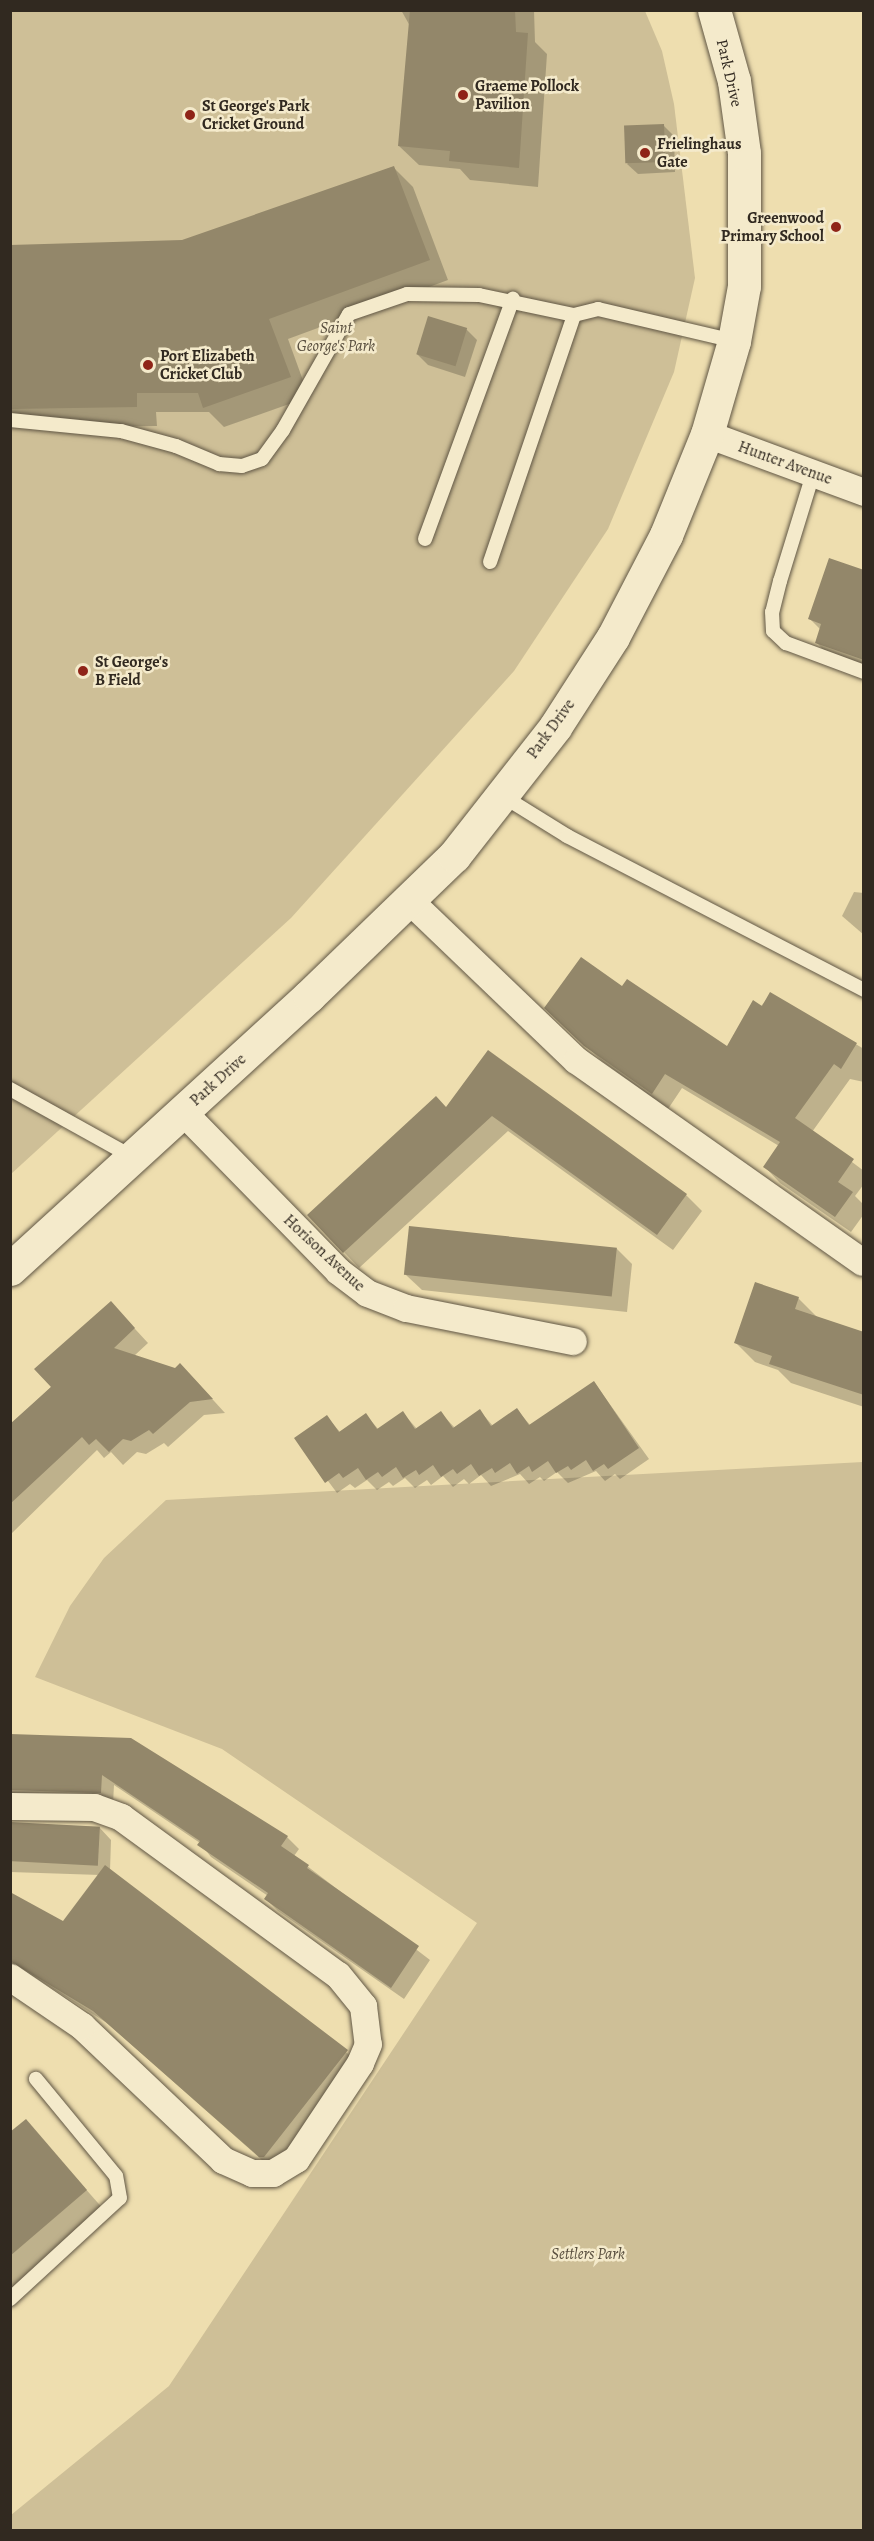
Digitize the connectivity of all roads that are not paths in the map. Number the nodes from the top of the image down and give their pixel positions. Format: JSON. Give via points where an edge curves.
{"nodes":[{"id":1,"x":714,"y":10,"type":"edge"},
{"id":2,"x":513,"y":299,"type":"junction"},
{"id":3,"x":574,"y":315,"type":"junction"},
{"id":4,"x":734,"y":341,"type":"junction"},
{"id":5,"x":10,"y":420,"type":"edge"},
{"id":6,"x":707,"y":434,"type":"junction"},
{"id":7,"x":813,"y":474,"type":"junction"},
{"id":8,"x":864,"y":492,"type":"edge"},
{"id":9,"x":425,"y":539,"type":"dead end"},
{"id":10,"x":490,"y":562,"type":"dead end"},
{"id":11,"x":864,"y":672,"type":"edge"},
{"id":12,"x":501,"y":795,"type":"junction"},
{"id":13,"x":409,"y":900,"type":"junction"},
{"id":14,"x":864,"y":990,"type":"edge"},
{"id":15,"x":10,"y":1089,"type":"edge"},
{"id":16,"x":183,"y":1112,"type":"junction"},
{"id":17,"x":132,"y":1157,"type":"junction"},
{"id":18,"x":862,"y":1262,"type":"edge"},
{"id":19,"x":10,"y":1269,"type":"edge"},
{"id":20,"x":573,"y":1341,"type":"dead end"},
{"id":21,"x":10,"y":1806,"type":"edge"},
{"id":22,"x":10,"y":1977,"type":"edge"},
{"id":23,"x":36,"y":2079,"type":"dead end"},
{"id":24,"x":10,"y":2299,"type":"edge"}],
"edges":[{"from":1,"to":4,"type":"street","name":"Park Drive","via":[[734,81],[747,188],[744,286]]},
{"from":2,"to":3,"type":"lane"},
{"from":2,"to":5,"type":"lane","via":[[407,294],[349,314],[283,430],[262,459],[242,466],[219,464],[176,446],[121,431]]},
{"from":2,"to":9,"type":"lane"},
{"from":3,"to":4,"type":"lane","via":[[598,309]]},
{"from":3,"to":10,"type":"lane"},
{"from":4,"to":6,"type":"street","name":"Park Drive"},
{"from":6,"to":7,"type":"street","name":"Hunter Avenue"},
{"from":6,"to":12,"type":"street","name":"Park Drive","via":[[666,535],[613,637],[555,727]]},
{"from":7,"to":8,"type":"street","name":"Hunter Avenue"},
{"from":7,"to":11,"type":"lane","via":[[772,612],[773,631],[786,643]]},
{"from":12,"to":13,"type":"street","name":"Park Drive","via":[[454,856]]},
{"from":12,"to":14,"type":"lane","via":[[587,847]]},
{"from":13,"to":16,"type":"street","name":"Park Drive"},
{"from":13,"to":18,"type":"street","via":[[576,1060]]},
{"from":15,"to":17,"type":"lane"},
{"from":16,"to":17,"type":"street","name":"Park Drive"},
{"from":16,"to":20,"type":"street","name":"Horison Avenue","via":[[338,1271],[367,1293],[406,1308]]},
{"from":17,"to":19,"type":"street","name":"Park Drive"},
{"from":21,"to":22,"type":"street","via":[[106,1809],[139,1829],[338,1975],[363,2006],[368,2044],[339,2096],[296,2159],[273,2173],[252,2173],[223,2160],[82,2026]]},
{"from":23,"to":24,"type":"lane","via":[[116,2176],[120,2198]]}]}
